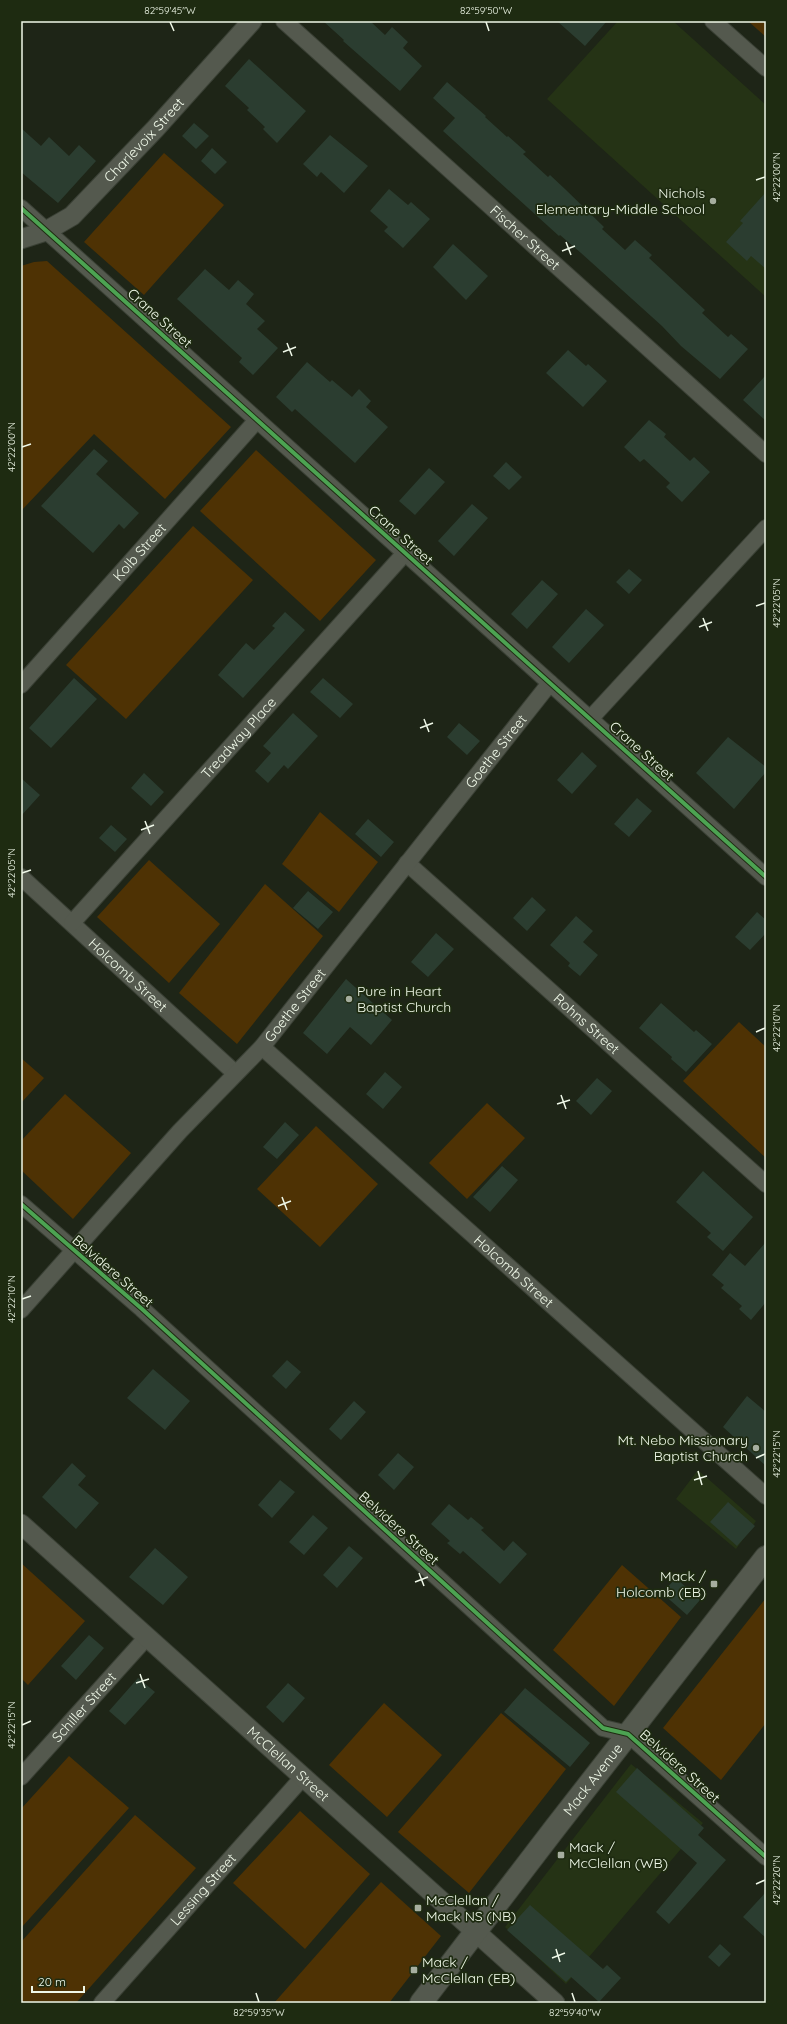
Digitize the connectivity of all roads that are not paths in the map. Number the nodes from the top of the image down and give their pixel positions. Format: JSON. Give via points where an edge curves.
{"nodes":[{"id":1,"x":252,"y":21,"type":"edge"},
{"id":2,"x":284,"y":21,"type":"edge"},
{"id":3,"x":713,"y":21,"type":"edge"},
{"id":4,"x":766,"y":68,"type":"edge"},
{"id":5,"x":21,"y":208,"type":"edge"},
{"id":6,"x":46,"y":231,"type":"junction"},
{"id":7,"x":21,"y":239,"type":"edge"},
{"id":8,"x":257,"y":420,"type":"junction"},
{"id":9,"x":766,"y":454,"type":"edge"},
{"id":10,"x":766,"y":528,"type":"edge"},
{"id":11,"x":405,"y":553,"type":"junction"},
{"id":12,"x":550,"y":683,"type":"junction"},
{"id":13,"x":21,"y":685,"type":"edge"},
{"id":14,"x":590,"y":720,"type":"junction"},
{"id":15,"x":408,"y":863,"type":"junction"},
{"id":16,"x":21,"y":877,"type":"edge"},
{"id":17,"x":766,"y":878,"type":"edge"},
{"id":18,"x":72,"y":923,"type":"junction"},
{"id":19,"x":262,"y":1047,"type":"junction"},
{"id":20,"x":235,"y":1073,"type":"junction"},
{"id":21,"x":766,"y":1184,"type":"edge"},
{"id":22,"x":21,"y":1204,"type":"edge"},
{"id":23,"x":72,"y":1250,"type":"junction"},
{"id":24,"x":21,"y":1310,"type":"edge"},
{"id":25,"x":766,"y":1496,"type":"edge"},
{"id":26,"x":21,"y":1524,"type":"edge"},
{"id":27,"x":766,"y":1557,"type":"edge"},
{"id":28,"x":147,"y":1637,"type":"junction"},
{"id":29,"x":628,"y":1734,"type":"junction"},
{"id":30,"x":304,"y":1776,"type":"junction"},
{"id":31,"x":21,"y":1777,"type":"edge"},
{"id":32,"x":766,"y":1857,"type":"edge"},
{"id":33,"x":476,"y":1932,"type":"junction"},
{"id":34,"x":102,"y":2003,"type":"edge"},
{"id":35,"x":421,"y":2003,"type":"edge"},
{"id":36,"x":554,"y":2003,"type":"edge"}],
"edges":[{"from":1,"to":6,"type":"street","name":"Charlevoix Street","via":[[156,128],[72,216]]},
{"from":2,"to":9,"type":"street","name":"Fischer Street"},
{"from":3,"to":4,"type":"street"},
{"from":5,"to":6,"type":"street","name":"Crane Street"},
{"from":6,"to":7,"type":"street","name":"Charlevoix Street"},
{"from":6,"to":8,"type":"street","name":"Crane Street"},
{"from":8,"to":11,"type":"street","name":"Crane Street"},
{"from":8,"to":13,"type":"street","name":"Kolb Street"},
{"from":10,"to":14,"type":"street"},
{"from":11,"to":12,"type":"street","name":"Crane Street"},
{"from":11,"to":18,"type":"street","name":"Treadway Place"},
{"from":12,"to":14,"type":"street","name":"Crane Street"},
{"from":12,"to":15,"type":"street","name":"Goethe Street"},
{"from":14,"to":17,"type":"street","name":"Crane Street"},
{"from":15,"to":19,"type":"street","name":"Goethe Street"},
{"from":15,"to":21,"type":"street","name":"Rohns Street"},
{"from":16,"to":18,"type":"street","name":"Holcomb Street"},
{"from":18,"to":20,"type":"street","name":"Holcomb Street"},
{"from":19,"to":20,"type":"street","name":"Goethe Street"},
{"from":19,"to":25,"type":"street","name":"Holcomb Street"},
{"from":20,"to":23,"type":"street","name":"Goethe Street"},
{"from":22,"to":23,"type":"street","name":"Belvidere Street"},
{"from":23,"to":24,"type":"street","name":"Goethe Street"},
{"from":23,"to":29,"type":"street","name":"Belvidere Street","via":[[142,1309],[603,1728]]},
{"from":26,"to":28,"type":"street","name":"McClellan Street"},
{"from":27,"to":29,"type":"main road","name":"Mack Avenue"},
{"from":28,"to":30,"type":"street","name":"McClellan Street"},
{"from":28,"to":31,"type":"street","name":"Schiller Street"},
{"from":29,"to":32,"type":"street","name":"Belvidere Street"},
{"from":29,"to":33,"type":"main road","name":"Mack Avenue"},
{"from":30,"to":33,"type":"street","name":"McClellan Street"},
{"from":30,"to":34,"type":"street","name":"Lessing Street"},
{"from":33,"to":35,"type":"main road","name":"Mack Avenue"},
{"from":33,"to":36,"type":"street","name":"McClellan Street"}]}
